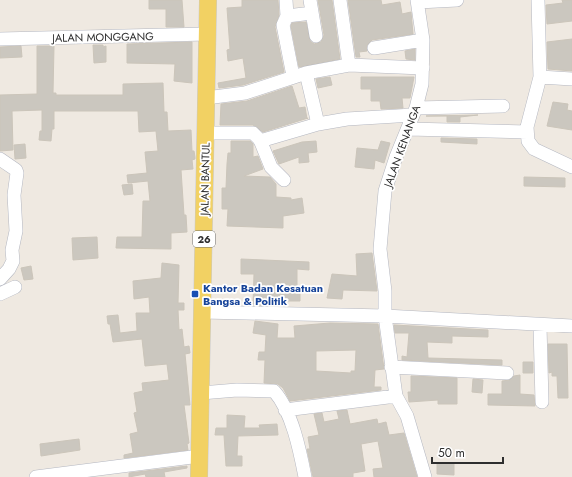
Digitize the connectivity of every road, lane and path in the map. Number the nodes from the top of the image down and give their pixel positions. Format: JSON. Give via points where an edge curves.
{"nodes":[{"id":1,"x":208,"y":0,"type":"edge"},
{"id":2,"x":286,"y":0,"type":"edge"},
{"id":3,"x":340,"y":0,"type":"edge"},
{"id":4,"x":457,"y":0,"type":"edge"},
{"id":5,"x":538,"y":0,"type":"edge"},
{"id":6,"x":418,"y":1,"type":"edge"},
{"id":7,"x":311,"y":6,"type":"edge"},
{"id":8,"x":287,"y":16,"type":"junction"},
{"id":9,"x":207,"y":34,"type":"junction"},
{"id":10,"x":316,"y":36,"type":"dead end"},
{"id":11,"x":0,"y":39,"type":"edge"},
{"id":12,"x":422,"y":40,"type":"junction"},
{"id":13,"x":374,"y":48,"type":"dead end"},
{"id":14,"x":349,"y":65,"type":"junction"},
{"id":15,"x":423,"y":68,"type":"junction"},
{"id":16,"x":300,"y":74,"type":"junction"},
{"id":17,"x":540,"y":77,"type":"junction"},
{"id":18,"x":572,"y":80,"type":"edge"},
{"id":19,"x":206,"y":98,"type":"junction"},
{"id":20,"x":503,"y":106,"type":"dead end"},
{"id":21,"x":415,"y":112,"type":"junction"},
{"id":22,"x":318,"y":124,"type":"junction"},
{"id":23,"x":408,"y":129,"type":"junction"},
{"id":24,"x":527,"y":132,"type":"junction"},
{"id":25,"x":206,"y":133,"type":"junction"},
{"id":26,"x":260,"y":141,"type":"junction"},
{"id":27,"x":0,"y":159,"type":"edge"},
{"id":28,"x":572,"y":168,"type":"edge"},
{"id":29,"x":284,"y":180,"type":"dead end"},
{"id":30,"x":0,"y":279,"type":"edge"},
{"id":31,"x":15,"y":286,"type":"dead end"},
{"id":32,"x":0,"y":294,"type":"edge"},
{"id":33,"x":208,"y":312,"type":"junction"},
{"id":34,"x":385,"y":316,"type":"junction"},
{"id":35,"x":540,"y":326,"type":"junction"},
{"id":36,"x":572,"y":326,"type":"edge"},
{"id":37,"x":391,"y":367,"type":"junction"},
{"id":38,"x":507,"y":373,"type":"dead end"},
{"id":39,"x":201,"y":393,"type":"junction"},
{"id":40,"x":396,"y":396,"type":"junction"},
{"id":41,"x":542,"y":402,"type":"dead end"},
{"id":42,"x":285,"y":410,"type":"junction"},
{"id":43,"x":200,"y":456,"type":"junction"},
{"id":44,"x":36,"y":477,"type":"edge"},
{"id":45,"x":199,"y":477,"type":"edge"},
{"id":46,"x":305,"y":477,"type":"edge"},
{"id":47,"x":425,"y":477,"type":"edge"}],
"edges":[{"from":1,"to":9,"type":"main road","name":"JALAN BANTUL","number":"26"},
{"from":2,"to":8,"type":"street"},
{"from":3,"to":14,"type":"street"},
{"from":4,"to":6,"type":"street"},
{"from":5,"to":17,"type":"street"},
{"from":6,"to":12,"type":"street","name":"JALAN KENANGA"},
{"from":7,"to":8,"type":"street"},
{"from":7,"to":10,"type":"street"},
{"from":8,"to":16,"type":"street","via":[[283,25]]},
{"from":9,"to":11,"type":"street","name":"JALAN MONGGANG"},
{"from":9,"to":19,"type":"main road","name":"JALAN BANTUL","number":"26"},
{"from":12,"to":13,"type":"street"},
{"from":12,"to":15,"type":"street","name":"JALAN KENANGA"},
{"from":14,"to":15,"type":"street"},
{"from":14,"to":16,"type":"street"},
{"from":15,"to":21,"type":"street","name":"JALAN KENANGA"},
{"from":16,"to":19,"type":"street","via":[[245,93]]},
{"from":16,"to":22,"type":"street"},
{"from":17,"to":18,"type":"street"},
{"from":17,"to":24,"type":"street"},
{"from":19,"to":25,"type":"main road","name":"JALAN BANTUL","number":"26"},
{"from":20,"to":21,"type":"street"},
{"from":21,"to":22,"type":"street","via":[[347,118]]},
{"from":21,"to":23,"type":"street","name":"JALAN KENANGA"},
{"from":22,"to":26,"type":"street"},
{"from":23,"to":24,"type":"street"},
{"from":23,"to":34,"type":"street","name":"JALAN KENANGA","via":[[385,191],[381,223],[380,248]]},
{"from":24,"to":28,"type":"street","via":[[528,141],[534,149]]},
{"from":25,"to":26,"type":"street","via":[[253,133]]},
{"from":25,"to":33,"type":"main road","name":"JALAN BANTUL","number":"26"},
{"from":26,"to":29,"type":"street","via":[[271,167]]},
{"from":27,"to":30,"type":"street","via":[[17,173],[13,261]]},
{"from":31,"to":32,"type":"street"},
{"from":33,"to":34,"type":"street"},
{"from":33,"to":39,"type":"main road","name":"JALAN BANTUL","number":"26"},
{"from":34,"to":35,"type":"street"},
{"from":34,"to":37,"type":"street","name":"JALAN KENANGA"},
{"from":35,"to":36,"type":"street"},
{"from":35,"to":41,"type":"street"},
{"from":37,"to":38,"type":"street"},
{"from":37,"to":40,"type":"street","name":"JALAN KENANGA"},
{"from":39,"to":42,"type":"street","via":[[270,390],[277,394]]},
{"from":39,"to":43,"type":"main road","name":"JALAN BANTUL","number":"26"},
{"from":40,"to":42,"type":"street"},
{"from":40,"to":47,"type":"street","name":"JALAN KENANGA","via":[[407,416]]},
{"from":42,"to":46,"type":"street","via":[[297,443]]},
{"from":43,"to":44,"type":"street"},
{"from":43,"to":45,"type":"main road","name":"JALAN BANTUL","number":"26"}]}
